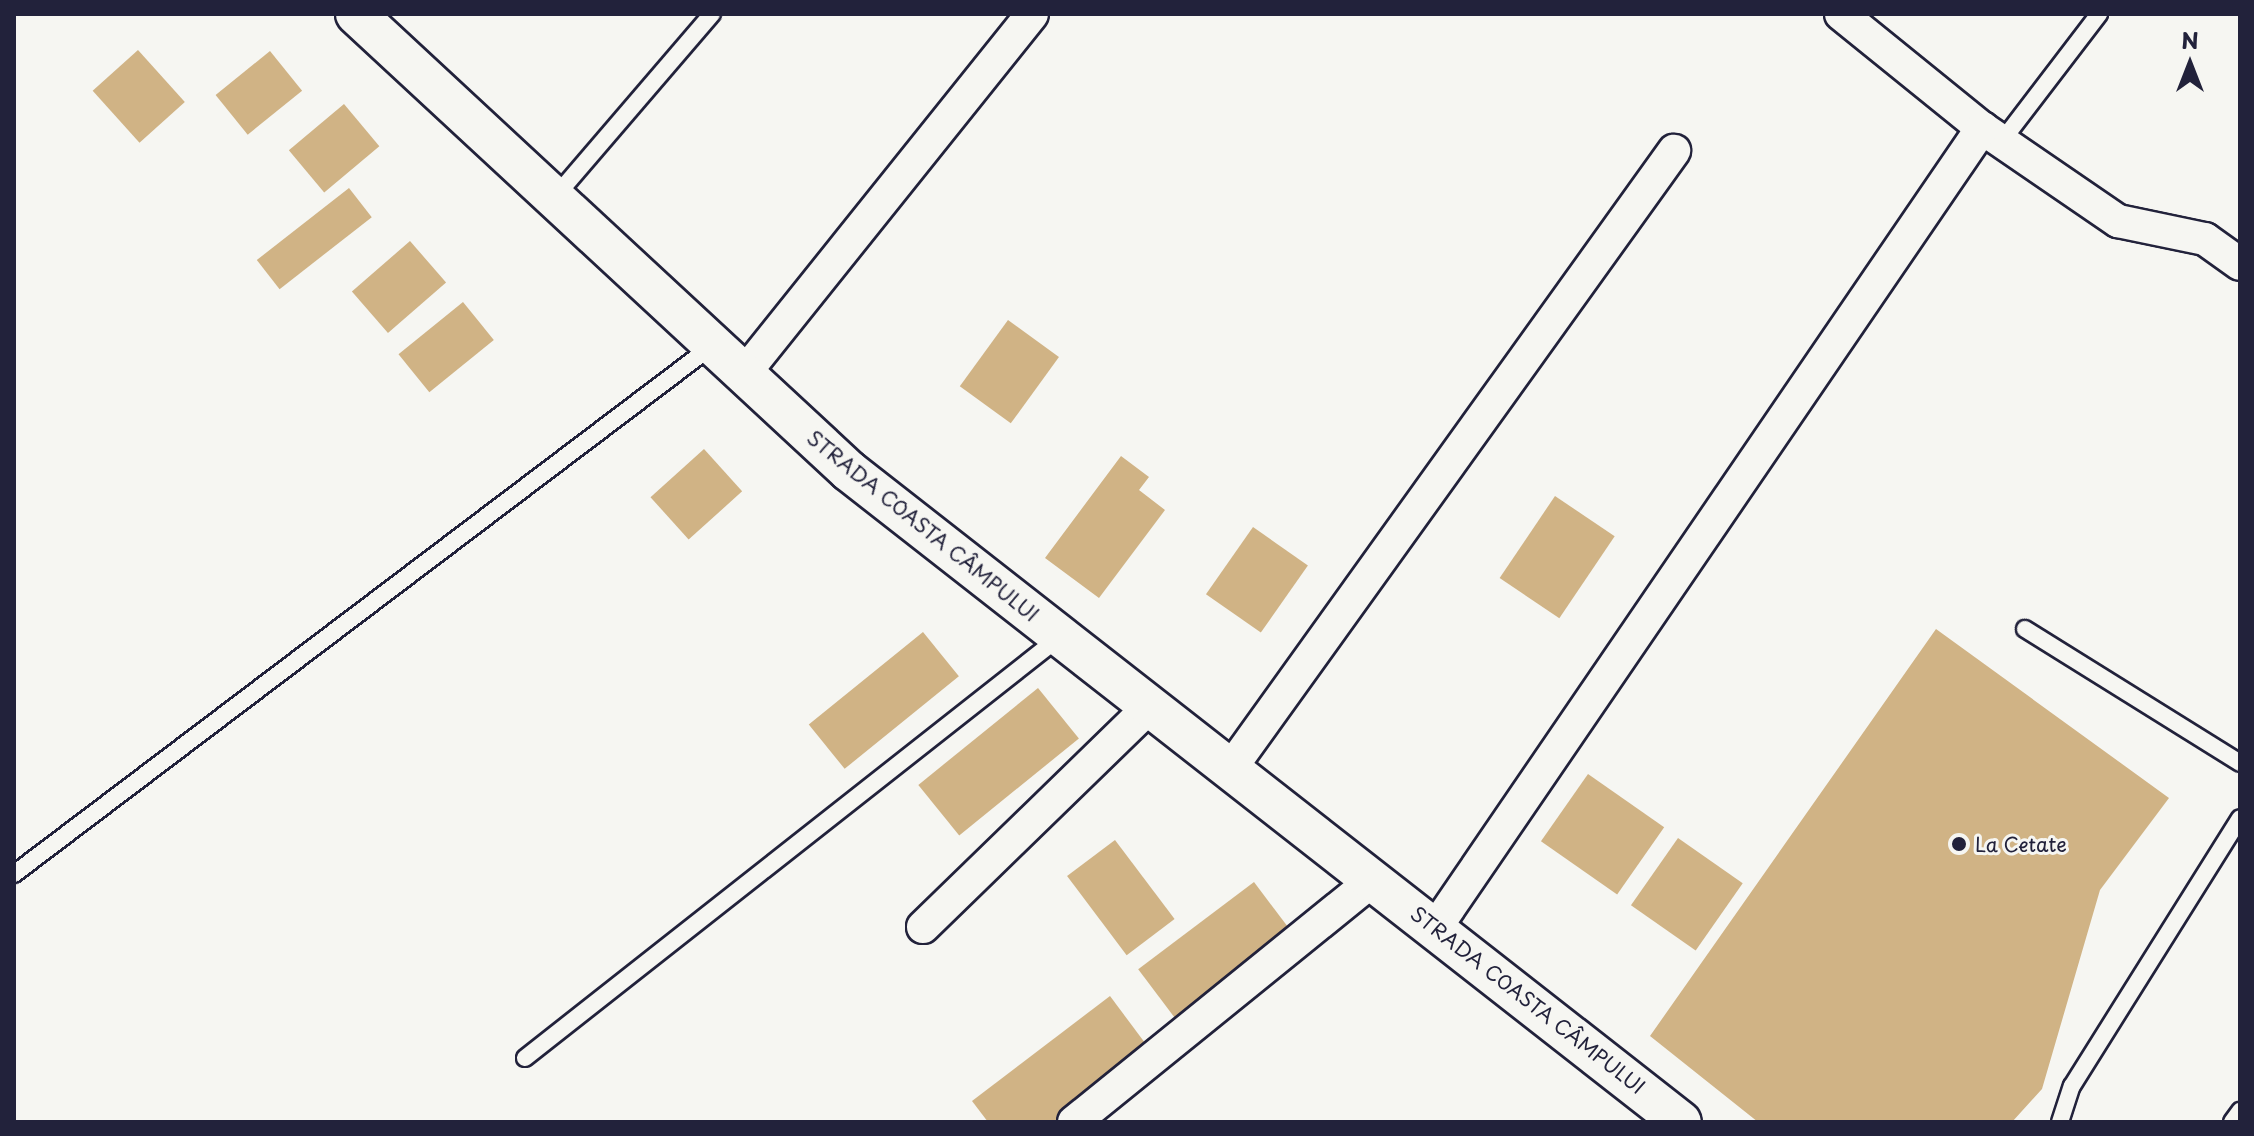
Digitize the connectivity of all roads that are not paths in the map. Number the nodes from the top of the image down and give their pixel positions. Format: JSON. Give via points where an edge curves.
{"nodes":[{"id":1,"x":356,"y":14,"type":"edge"},
{"id":2,"x":712,"y":14,"type":"edge"},
{"id":3,"x":1032,"y":14,"type":"edge"},
{"id":4,"x":1841,"y":14,"type":"edge"},
{"id":5,"x":2099,"y":14,"type":"edge"},
{"id":6,"x":1992,"y":134,"type":"junction"},
{"id":7,"x":1674,"y":151,"type":"dead end"},
{"id":8,"x":554,"y":198,"type":"junction"},
{"id":9,"x":2240,"y":264,"type":"edge"},
{"id":10,"x":712,"y":346,"type":"junction"},
{"id":11,"x":743,"y":375,"type":"junction"},
{"id":12,"x":2025,"y":629,"type":"dead end"},
{"id":13,"x":1061,"y":636,"type":"junction"},
{"id":14,"x":1151,"y":705,"type":"junction"},
{"id":15,"x":2240,"y":763,"type":"edge"},
{"id":16,"x":1231,"y":768,"type":"junction"},
{"id":17,"x":2240,"y":818,"type":"edge"},
{"id":18,"x":14,"y":874,"type":"edge"},
{"id":19,"x":1374,"y":879,"type":"junction"},
{"id":20,"x":923,"y":927,"type":"dead end"},
{"id":21,"x":1436,"y":927,"type":"junction"},
{"id":22,"x":525,"y":1058,"type":"dead end"},
{"id":23,"x":2240,"y":1111,"type":"edge"},
{"id":24,"x":1074,"y":1122,"type":"edge"},
{"id":25,"x":1681,"y":1122,"type":"edge"},
{"id":26,"x":2060,"y":1122,"type":"edge"},
{"id":27,"x":2232,"y":1122,"type":"edge"}],
"edges":[{"from":1,"to":8,"type":"street","name":"STRADA COASTA CÂMPULUI"},
{"from":2,"to":8,"type":"lane"},
{"from":3,"to":11,"type":"street"},
{"from":4,"to":6,"type":"street"},
{"from":5,"to":6,"type":"lane"},
{"from":6,"to":9,"type":"street","via":[[2118,221],[2205,239]]},
{"from":6,"to":21,"type":"street"},
{"from":7,"to":16,"type":"street"},
{"from":8,"to":10,"type":"street","name":"STRADA COASTA CÂMPULUI"},
{"from":10,"to":11,"type":"street","name":"STRADA COASTA CÂMPULUI"},
{"from":10,"to":18,"type":"lane"},
{"from":11,"to":13,"type":"street","name":"STRADA COASTA CÂMPULUI","via":[[849,471]]},
{"from":12,"to":15,"type":"lane"},
{"from":13,"to":14,"type":"street","name":"STRADA COASTA CÂMPULUI"},
{"from":13,"to":22,"type":"lane"},
{"from":14,"to":16,"type":"street","name":"STRADA COASTA CÂMPULUI"},
{"from":14,"to":20,"type":"street"},
{"from":16,"to":19,"type":"street","name":"STRADA COASTA CÂMPULUI"},
{"from":17,"to":26,"type":"lane","via":[[2072,1086]]},
{"from":19,"to":21,"type":"street","name":"STRADA COASTA CÂMPULUI"},
{"from":19,"to":24,"type":"street"},
{"from":21,"to":25,"type":"street","name":"STRADA COASTA CÂMPULUI"},
{"from":23,"to":27,"type":"lane"}]}
